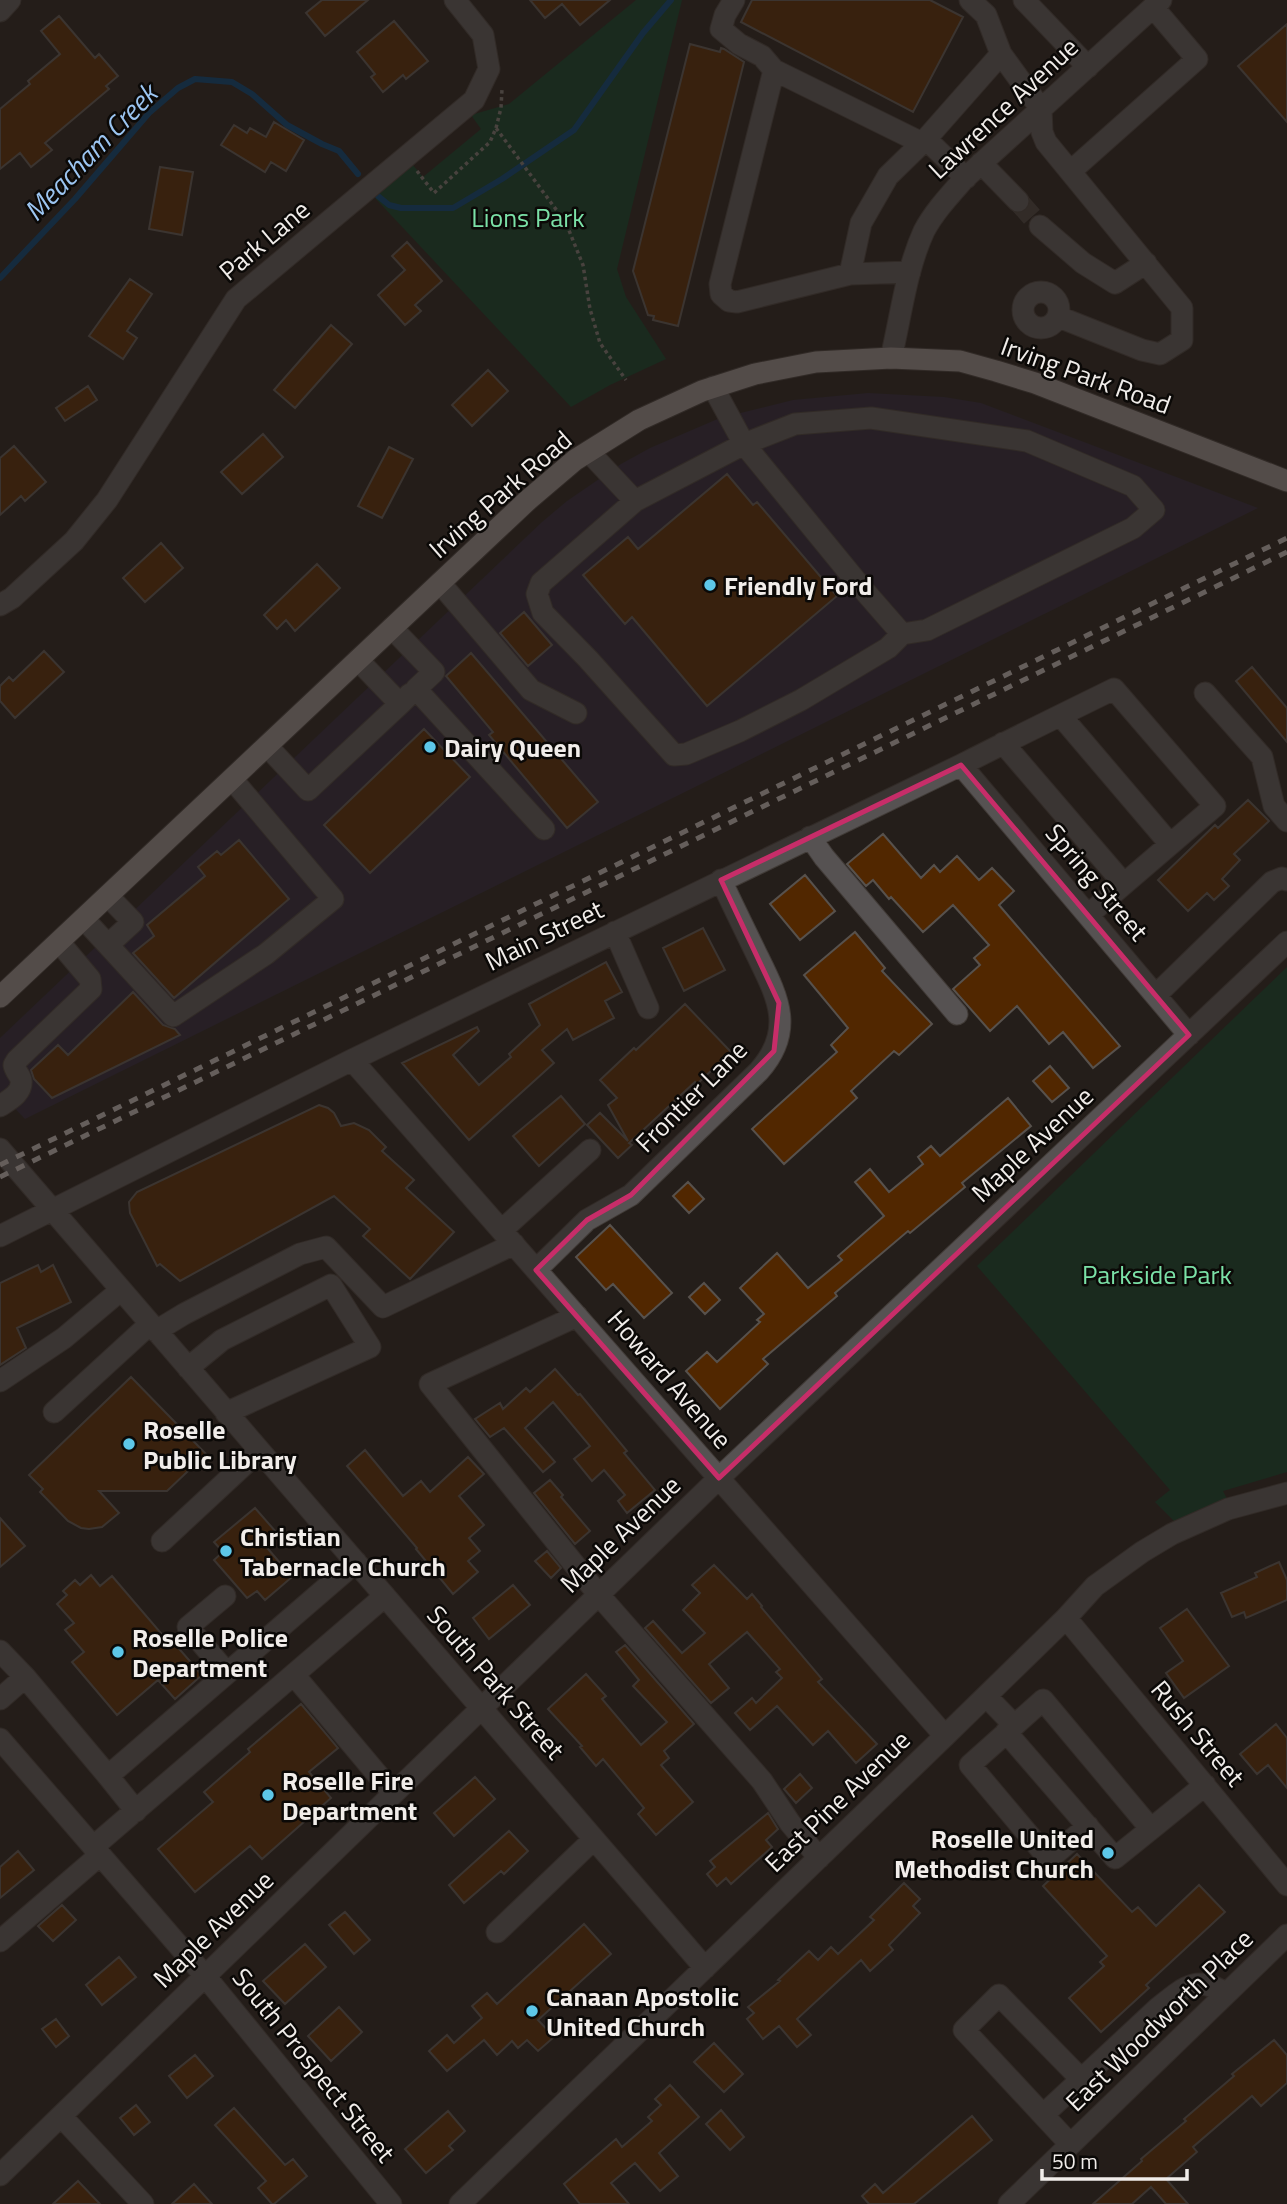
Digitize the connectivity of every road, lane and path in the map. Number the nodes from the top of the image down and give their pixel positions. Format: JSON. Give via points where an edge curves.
{"nodes":[{"id":1,"x":10,"y":0,"type":"edge"},
{"id":2,"x":455,"y":0,"type":"edge"},
{"id":3,"x":734,"y":0,"type":"edge"},
{"id":4,"x":970,"y":0,"type":"edge"},
{"id":5,"x":1024,"y":0,"type":"edge"},
{"id":6,"x":1157,"y":4,"type":"edge"},
{"id":7,"x":0,"y":11,"type":"edge"},
{"id":8,"x":1001,"y":54,"type":"junction"},
{"id":9,"x":1088,"y":67,"type":"junction"},
{"id":10,"x":774,"y":70,"type":"junction"},
{"id":11,"x":1041,"y":109,"type":"junction"},
{"id":12,"x":924,"y":141,"type":"junction"},
{"id":13,"x":406,"y":157,"type":"junction"},
{"id":14,"x":974,"y":170,"type":"junction"},
{"id":15,"x":1071,"y":171,"type":"junction"},
{"id":16,"x":1018,"y":201,"type":"tunnel mouth"},
{"id":17,"x":1040,"y":226,"type":"tunnel mouth"},
{"id":18,"x":1146,"y":263,"type":"junction"},
{"id":19,"x":910,"y":272,"type":"junction"},
{"id":20,"x":850,"y":274,"type":"junction"},
{"id":21,"x":1059,"y":317,"type":"dead end"},
{"id":22,"x":891,"y":358,"type":"junction"},
{"id":23,"x":625,"y":380,"type":"dead end"},
{"id":24,"x":713,"y":387,"type":"junction"},
{"id":25,"x":744,"y":444,"type":"junction"},
{"id":26,"x":589,"y":452,"type":"junction"},
{"id":27,"x":1287,"y":481,"type":"edge"},
{"id":28,"x":635,"y":501,"type":"junction"},
{"id":29,"x":440,"y":583,"type":"junction"},
{"id":30,"x":0,"y":605,"type":"edge"},
{"id":31,"x":392,"y":628,"type":"junction"},
{"id":32,"x":902,"y":634,"type":"junction"},
{"id":33,"x":358,"y":660,"type":"junction"},
{"id":34,"x":416,"y":689,"type":"junction"},
{"id":35,"x":1205,"y":693,"type":"dead end"},
{"id":36,"x":400,"y":704,"type":"junction"},
{"id":37,"x":576,"y":713,"type":"dead end"},
{"id":38,"x":1060,"y":716,"type":"junction"},
{"id":39,"x":1003,"y":743,"type":"junction"},
{"id":40,"x":267,"y":746,"type":"junction"},
{"id":41,"x":961,"y":765,"type":"junction"},
{"id":42,"x":232,"y":779,"type":"junction"},
{"id":43,"x":1287,"y":821,"type":"edge"},
{"id":44,"x":544,"y":829,"type":"dead end"},
{"id":45,"x":810,"y":837,"type":"junction"},
{"id":46,"x":1170,"y":844,"type":"junction"},
{"id":47,"x":721,"y":880,"type":"junction"},
{"id":48,"x":1287,"y":880,"type":"edge"},
{"id":49,"x":1124,"y":884,"type":"junction"},
{"id":50,"x":108,"y":896,"type":"junction"},
{"id":51,"x":1088,"y":915,"type":"junction"},
{"id":52,"x":83,"y":919,"type":"junction"},
{"id":53,"x":615,"y":932,"type":"junction"},
{"id":54,"x":59,"y":942,"type":"junction"},
{"id":55,"x":1287,"y":942,"type":"edge"},
{"id":56,"x":107,"y":945,"type":"junction"},
{"id":57,"x":1156,"y":995,"type":"junction"},
{"id":58,"x":0,"y":997,"type":"edge"},
{"id":59,"x":648,"y":1008,"type":"dead end"},
{"id":60,"x":957,"y":1014,"type":"dead end"},
{"id":61,"x":1189,"y":1035,"type":"junction"},
{"id":62,"x":352,"y":1060,"type":"junction"},
{"id":63,"x":0,"y":1106,"type":"edge"},
{"id":64,"x":0,"y":1149,"type":"edge"},
{"id":65,"x":590,"y":1150,"type":"dead end"},
{"id":66,"x":52,"y":1211,"type":"junction"},
{"id":67,"x":0,"y":1236,"type":"edge"},
{"id":68,"x":508,"y":1237,"type":"junction"},
{"id":69,"x":536,"y":1270,"type":"junction"},
{"id":70,"x":121,"y":1290,"type":"junction"},
{"id":71,"x":577,"y":1316,"type":"junction"},
{"id":72,"x":153,"y":1328,"type":"junction"},
{"id":73,"x":188,"y":1368,"type":"junction"},
{"id":74,"x":0,"y":1381,"type":"edge"},
{"id":75,"x":54,"y":1412,"type":"dead end"},
{"id":76,"x":226,"y":1413,"type":"junction"},
{"id":77,"x":260,"y":1451,"type":"junction"},
{"id":78,"x":719,"y":1478,"type":"junction"},
{"id":79,"x":1287,"y":1493,"type":"edge"},
{"id":80,"x":162,"y":1541,"type":"dead end"},
{"id":81,"x":356,"y":1562,"type":"junction"},
{"id":82,"x":598,"y":1594,"type":"junction"},
{"id":83,"x":225,"y":1596,"type":"dead end"},
{"id":84,"x":385,"y":1596,"type":"junction"},
{"id":85,"x":1066,"y":1618,"type":"junction"},
{"id":86,"x":0,"y":1651,"type":"edge"},
{"id":87,"x":226,"y":1672,"type":"junction"},
{"id":88,"x":294,"y":1675,"type":"junction"},
{"id":89,"x":25,"y":1677,"type":"junction"},
{"id":90,"x":986,"y":1696,"type":"junction"},
{"id":91,"x":0,"y":1699,"type":"edge"},
{"id":92,"x":481,"y":1708,"type":"junction"},
{"id":93,"x":1010,"y":1729,"type":"junction"},
{"id":94,"x":945,"y":1736,"type":"junction"},
{"id":95,"x":0,"y":1740,"type":"edge"},
{"id":96,"x":108,"y":1776,"type":"junction"},
{"id":97,"x":1205,"y":1785,"type":"junction"},
{"id":98,"x":393,"y":1793,"type":"junction"},
{"id":99,"x":136,"y":1811,"type":"junction"},
{"id":100,"x":1088,"y":1826,"type":"junction"},
{"id":101,"x":1151,"y":1829,"type":"junction"},
{"id":102,"x":594,"y":1839,"type":"junction"},
{"id":103,"x":97,"y":1851,"type":"junction"},
{"id":104,"x":818,"y":1858,"type":"junction"},
{"id":105,"x":1287,"y":1885,"type":"edge"},
{"id":106,"x":497,"y":1932,"type":"dead end"},
{"id":107,"x":1287,"y":1935,"type":"edge"},
{"id":108,"x":0,"y":1941,"type":"edge"},
{"id":109,"x":705,"y":1968,"type":"junction"},
{"id":110,"x":205,"y":1976,"type":"junction"},
{"id":111,"x":1226,"y":1994,"type":"junction"},
{"id":112,"x":1081,"y":2079,"type":"junction"},
{"id":113,"x":1043,"y":2115,"type":"junction"},
{"id":114,"x":61,"y":2116,"type":"junction"},
{"id":115,"x":1070,"y":2144,"type":"junction"},
{"id":116,"x":0,"y":2175,"type":"edge"},
{"id":117,"x":143,"y":2204,"type":"edge"},
{"id":118,"x":391,"y":2204,"type":"edge"},
{"id":119,"x":460,"y":2204,"type":"edge"},
{"id":120,"x":1009,"y":2204,"type":"edge"}],
"edges":[{"from":1,"to":7,"type":"street"},
{"from":2,"to":13,"type":"street","name":"Park Lane","via":[[483,35],[489,69],[474,100]]},
{"from":3,"to":10,"type":"street","via":[[721,29],[762,56]]},
{"from":4,"to":8,"type":"street","via":[[986,15]]},
{"from":5,"to":9,"type":"street"},
{"from":6,"to":9,"type":"street","name":"Lawrence Avenue"},
{"from":6,"to":15,"type":"street","via":[[1197,59]]},
{"from":8,"to":11,"type":"street"},
{"from":8,"to":12,"type":"street"},
{"from":9,"to":11,"type":"street","name":"Lawrence Avenue"},
{"from":10,"to":12,"type":"street"},
{"from":10,"to":20,"type":"street","via":[[721,294],[737,302]]},
{"from":11,"to":14,"type":"street","name":"Lawrence Avenue"},
{"from":11,"to":15,"type":"street","via":[[1046,142]]},
{"from":12,"to":14,"type":"street"},
{"from":12,"to":20,"type":"street","via":[[888,176],[861,223]]},
{"from":13,"to":23,"type":"path","via":[[434,193],[490,142],[496,128],[566,222],[583,265],[600,343]]},
{"from":13,"to":30,"type":"street","name":"Park Lane","via":[[236,299],[107,500],[74,541]]},
{"from":14,"to":16,"type":"street"},
{"from":14,"to":19,"type":"street","name":"Lawrence Avenue","via":[[925,229]]},
{"from":15,"to":18,"type":"street"},
{"from":17,"to":18,"type":"street","via":[[1115,283]]},
{"from":18,"to":21,"type":"street","via":[[1182,308],[1182,340],[1160,354]]},
{"from":19,"to":20,"type":"street"},
{"from":19,"to":22,"type":"street","name":"Lawrence Avenue"},
{"from":22,"to":24,"type":"main road","name":"Irving Park Road","via":[[816,362]]},
{"from":22,"to":27,"type":"main road","name":"Irving Park Road","via":[[960,361],[996,370]]},
{"from":24,"to":25,"type":"street"},
{"from":24,"to":26,"type":"main road","name":"Irving Park Road","via":[[639,420]]},
{"from":25,"to":28,"type":"street"},
{"from":25,"to":32,"type":"street"},
{"from":25,"to":32,"type":"street","via":[[795,424],[871,418],[1027,441],[1133,486],[1154,510],[1133,528],[928,630]]},
{"from":26,"to":28,"type":"street"},
{"from":26,"to":29,"type":"main road","name":"Irving Park Road","via":[[528,500]]},
{"from":28,"to":32,"type":"street","via":[[541,583],[537,594],[543,613],[674,755],[740,731],[801,700],[888,648]]},
{"from":29,"to":31,"type":"main road","name":"Irving Park Road"},
{"from":29,"to":37,"type":"street","via":[[531,690]]},
{"from":31,"to":33,"type":"main road","name":"Irving Park Road"},
{"from":31,"to":34,"type":"street","via":[[434,672]]},
{"from":33,"to":36,"type":"street"},
{"from":33,"to":40,"type":"main road","name":"Irving Park Road"},
{"from":34,"to":36,"type":"street"},
{"from":34,"to":44,"type":"street"},
{"from":35,"to":43,"type":"street","via":[[1262,757],[1274,806]]},
{"from":36,"to":40,"type":"street","via":[[308,790]]},
{"from":38,"to":39,"type":"street","name":"Main Street"},
{"from":38,"to":46,"type":"street"},
{"from":38,"to":46,"type":"street","name":"Main Street","via":[[1114,689],[1214,807]]},
{"from":39,"to":41,"type":"street","name":"Main Street"},
{"from":39,"to":49,"type":"street"},
{"from":40,"to":42,"type":"main road","name":"Irving Park Road"},
{"from":41,"to":45,"type":"street","name":"Main Street"},
{"from":41,"to":51,"type":"street","name":"Spring Street"},
{"from":42,"to":50,"type":"main road","name":"Irving Park Road"},
{"from":42,"to":56,"type":"street","via":[[333,899],[266,954],[173,1016]]},
{"from":45,"to":47,"type":"street","name":"Main Street"},
{"from":45,"to":60,"type":"street"},
{"from":46,"to":49,"type":"street"},
{"from":47,"to":53,"type":"street","name":"Main Street"},
{"from":47,"to":69,"type":"street","name":"Frontier Lane","via":[[779,1003],[774,1051],[631,1195],[587,1220]]},
{"from":48,"to":57,"type":"street","via":[[1272,882]]},
{"from":49,"to":51,"type":"street"},
{"from":50,"to":52,"type":"main road","name":"Irving Park Road"},
{"from":50,"to":56,"type":"street","via":[[133,922]]},
{"from":51,"to":57,"type":"street","name":"Spring Street"},
{"from":52,"to":54,"type":"main road","name":"Irving Park Road"},
{"from":52,"to":56,"type":"street"},
{"from":53,"to":59,"type":"street"},
{"from":53,"to":62,"type":"street","name":"Main Street"},
{"from":54,"to":58,"type":"main road","name":"Irving Park Road"},
{"from":54,"to":63,"type":"street","via":[[90,979],[91,989],[17,1060],[14,1065],[21,1087]]},
{"from":55,"to":61,"type":"street","name":"Maple Avenue"},
{"from":57,"to":61,"type":"street","name":"Spring Street"},
{"from":61,"to":78,"type":"street","name":"Maple Avenue"},
{"from":62,"to":66,"type":"street","name":"Main Street"},
{"from":62,"to":68,"type":"street","name":"Howard Avenue"},
{"from":64,"to":66,"type":"street","name":"South Park Street"},
{"from":65,"to":68,"type":"street"},
{"from":66,"to":67,"type":"street","name":"Main Street"},
{"from":66,"to":70,"type":"street","name":"South Park Street"},
{"from":68,"to":69,"type":"street","name":"Howard Avenue"},
{"from":68,"to":72,"type":"street","via":[[383,1307],[326,1247],[300,1254]]},
{"from":69,"to":71,"type":"street","name":"Howard Avenue"},
{"from":70,"to":72,"type":"street","name":"South Park Street"},
{"from":70,"to":74,"type":"street","via":[[64,1338]]},
{"from":71,"to":78,"type":"street","name":"Howard Avenue"},
{"from":71,"to":82,"type":"street","via":[[430,1384]]},
{"from":72,"to":73,"type":"street","name":"South Park Street"},
{"from":72,"to":75,"type":"street"},
{"from":73,"to":76,"type":"street","name":"South Park Street"},
{"from":73,"to":76,"type":"street","via":[[222,1340],[331,1285],[370,1347]]},
{"from":76,"to":77,"type":"street","name":"South Park Street"},
{"from":77,"to":80,"type":"street"},
{"from":77,"to":81,"type":"street","name":"South Park Street"},
{"from":78,"to":82,"type":"street","name":"Maple Avenue"},
{"from":78,"to":94,"type":"street","name":"Howard Avenue"},
{"from":79,"to":85,"type":"street","name":"East Pine Avenue","via":[[1228,1510],[1172,1534],[1095,1586]]},
{"from":81,"to":84,"type":"street","name":"South Park Street"},
{"from":81,"to":87,"type":"street"},
{"from":82,"to":92,"type":"street","name":"Maple Avenue"},
{"from":82,"to":104,"type":"street","via":[[762,1781]]},
{"from":83,"to":87,"type":"street","via":[[188,1627]]},
{"from":84,"to":88,"type":"street"},
{"from":84,"to":92,"type":"street","name":"South Park Street"},
{"from":85,"to":90,"type":"street","name":"East Pine Avenue"},
{"from":85,"to":97,"type":"street","name":"Rush Street"},
{"from":86,"to":89,"type":"street"},
{"from":87,"to":96,"type":"street"},
{"from":88,"to":98,"type":"street"},
{"from":88,"to":99,"type":"street"},
{"from":89,"to":91,"type":"street"},
{"from":89,"to":96,"type":"street"},
{"from":90,"to":93,"type":"street"},
{"from":90,"to":94,"type":"street","name":"East Pine Avenue"},
{"from":92,"to":98,"type":"street","name":"Maple Avenue"},
{"from":92,"to":102,"type":"street","name":"South Park Street"},
{"from":93,"to":100,"type":"street"},
{"from":93,"to":100,"type":"street","via":[[970,1765],[1049,1858]]},
{"from":93,"to":101,"type":"street","via":[[1043,1700]]},
{"from":94,"to":104,"type":"street","name":"East Pine Avenue"},
{"from":95,"to":103,"type":"street","name":"South Prospect Street"},
{"from":96,"to":99,"type":"street"},
{"from":97,"to":101,"type":"street"},
{"from":97,"to":105,"type":"street","name":"Rush Street"},
{"from":98,"to":110,"type":"street","name":"Maple Avenue"},
{"from":99,"to":103,"type":"street"},
{"from":100,"to":101,"type":"street","via":[[1115,1858]]},
{"from":102,"to":106,"type":"street"},
{"from":102,"to":109,"type":"street","name":"South Park Street"},
{"from":103,"to":108,"type":"street"},
{"from":103,"to":110,"type":"street","name":"South Prospect Street"},
{"from":104,"to":109,"type":"street","name":"East Pine Avenue"},
{"from":107,"to":111,"type":"street","name":"East Woodworth Place"},
{"from":109,"to":119,"type":"street","name":"East Pine Avenue"},
{"from":110,"to":114,"type":"street","name":"Maple Avenue"},
{"from":110,"to":118,"type":"street","name":"South Prospect Street"},
{"from":111,"to":112,"type":"street","via":[[1204,1983],[1177,1993]]},
{"from":111,"to":115,"type":"street","name":"East Woodworth Place"},
{"from":112,"to":113,"type":"street"},
{"from":112,"to":113,"type":"street","via":[[999,1995],[964,2030]]},
{"from":113,"to":115,"type":"street"},
{"from":114,"to":116,"type":"street","name":"Maple Avenue"},
{"from":114,"to":117,"type":"street"},
{"from":115,"to":120,"type":"street","name":"East Woodworth Place"}]}
